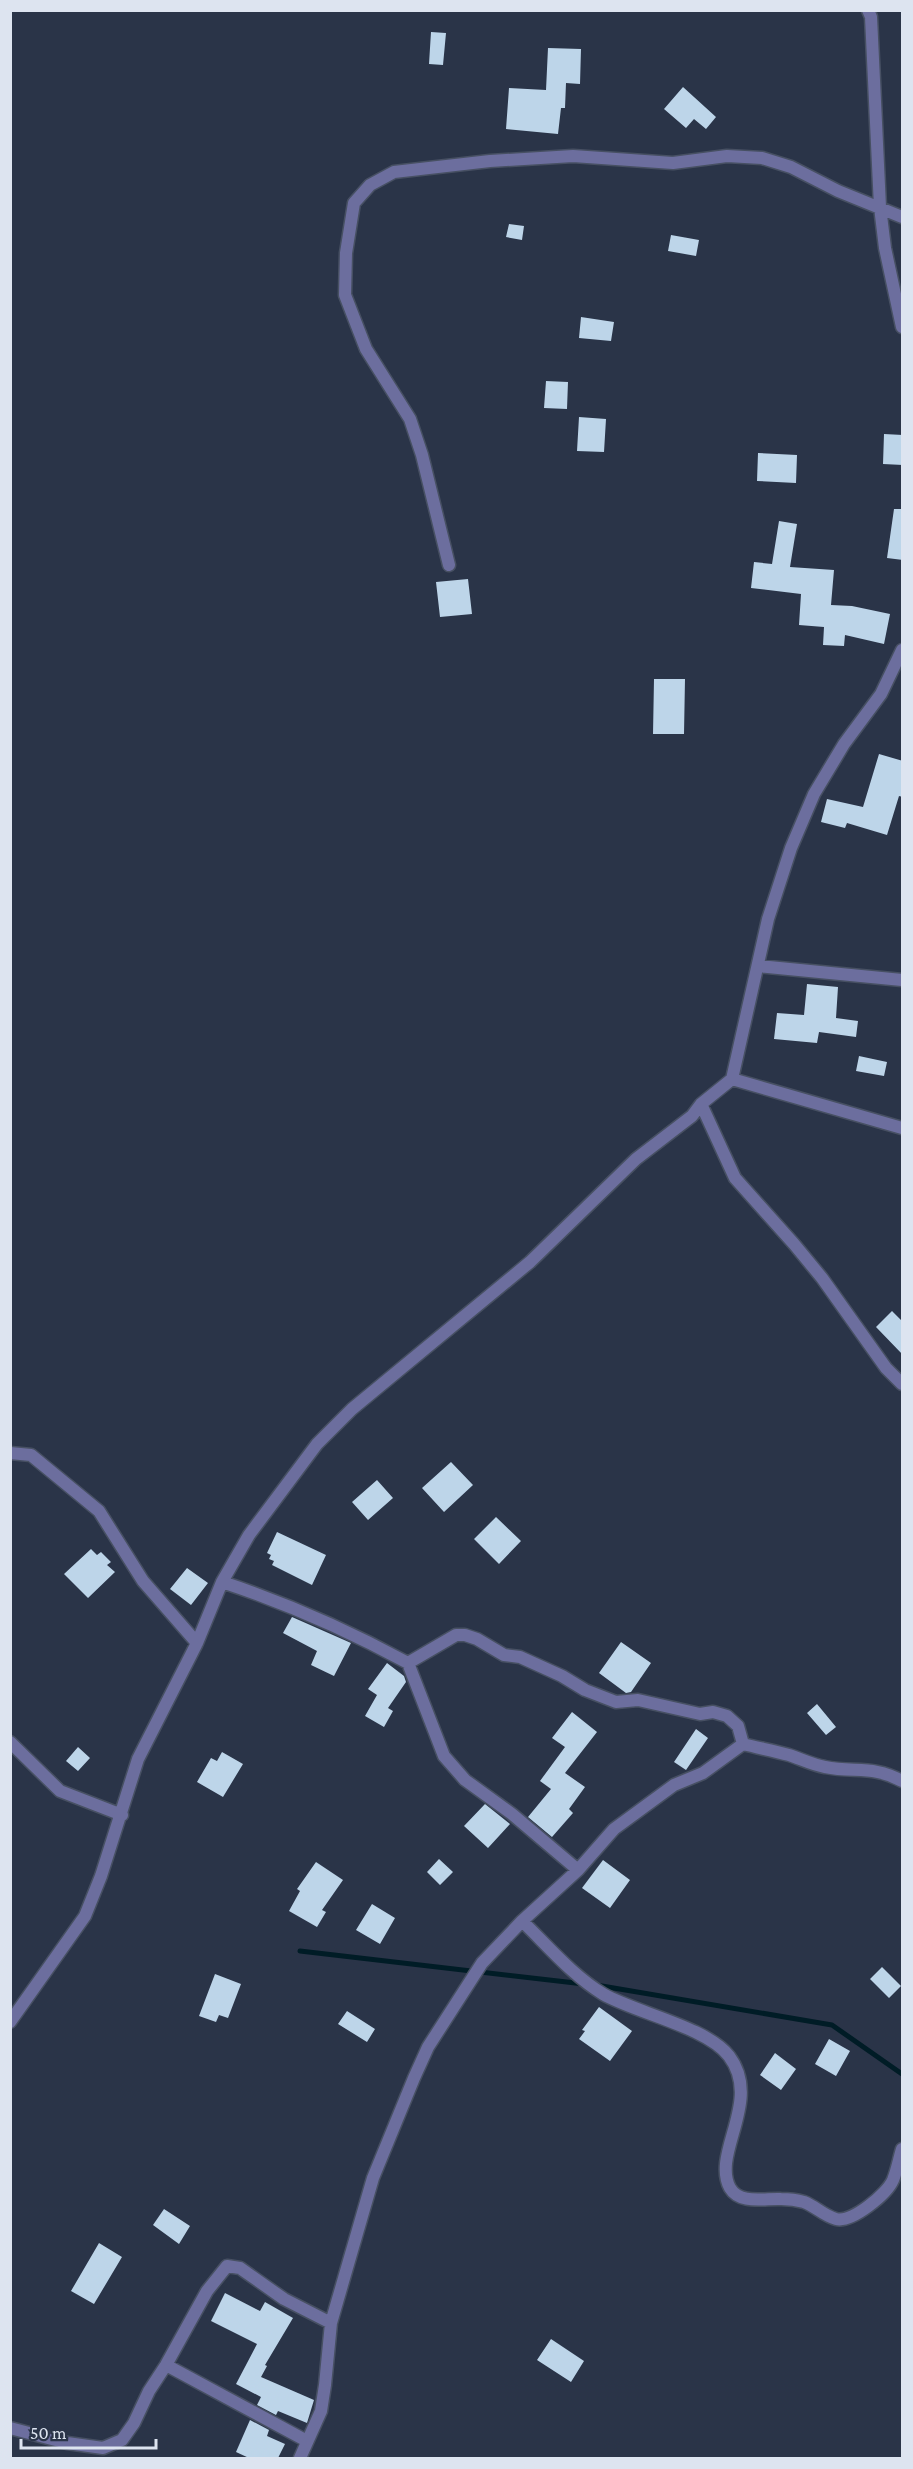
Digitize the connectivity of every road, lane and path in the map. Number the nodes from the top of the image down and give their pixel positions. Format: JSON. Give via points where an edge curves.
{"nodes":[{"id":1,"x":868,"y":10,"type":"edge"},
{"id":2,"x":880,"y":207,"type":"junction"},
{"id":3,"x":903,"y":217,"type":"edge"},
{"id":4,"x":903,"y":327,"type":"edge"},
{"id":5,"x":449,"y":565,"type":"dead end"},
{"id":6,"x":903,"y":650,"type":"edge"},
{"id":7,"x":759,"y":966,"type":"junction"},
{"id":8,"x":903,"y":980,"type":"edge"},
{"id":9,"x":732,"y":1079,"type":"junction"},
{"id":10,"x":701,"y":1104,"type":"junction"},
{"id":11,"x":903,"y":1128,"type":"edge"},
{"id":12,"x":903,"y":1384,"type":"edge"},
{"id":13,"x":10,"y":1453,"type":"edge"},
{"id":14,"x":222,"y":1582,"type":"junction"},
{"id":15,"x":197,"y":1643,"type":"junction"},
{"id":16,"x":408,"y":1663,"type":"junction"},
{"id":17,"x":10,"y":1742,"type":"edge"},
{"id":18,"x":743,"y":1744,"type":"junction"},
{"id":19,"x":903,"y":1781,"type":"edge"},
{"id":20,"x":122,"y":1815,"type":"junction"},
{"id":21,"x":578,"y":1870,"type":"junction"},
{"id":22,"x":522,"y":1921,"type":"junction"},
{"id":23,"x":10,"y":2022,"type":"edge"},
{"id":24,"x":903,"y":2149,"type":"edge"},
{"id":25,"x":331,"y":2323,"type":"junction"},
{"id":26,"x":166,"y":2365,"type":"junction"},
{"id":27,"x":10,"y":2428,"type":"edge"},
{"id":28,"x":307,"y":2440,"type":"junction"},
{"id":29,"x":300,"y":2458,"type":"edge"}],
"edges":[{"from":1,"to":2,"type":"street"},
{"from":2,"to":3,"type":"street"},
{"from":2,"to":4,"type":"street"},
{"from":2,"to":5,"type":"street","via":[[791,167],[762,158],[727,156],[673,163],[573,156],[490,160],[394,172],[370,185],[354,203],[346,253],[345,294],[366,349],[410,419]]},
{"from":6,"to":7,"type":"street","via":[[881,694],[814,794],[768,919]]},
{"from":7,"to":8,"type":"street"},
{"from":7,"to":9,"type":"street"},
{"from":9,"to":10,"type":"street"},
{"from":9,"to":11,"type":"street"},
{"from":10,"to":12,"type":"street","via":[[735,1178],[822,1278],[886,1368]]},
{"from":10,"to":14,"type":"street","via":[[692,1116],[636,1159],[531,1262],[352,1409],[317,1444],[249,1535]]},
{"from":13,"to":15,"type":"street","via":[[31,1455],[99,1511],[143,1581]]},
{"from":14,"to":15,"type":"street"},
{"from":14,"to":16,"type":"street","via":[[367,1641]]},
{"from":15,"to":20,"type":"street","via":[[138,1759]]},
{"from":16,"to":18,"type":"street","via":[[456,1635],[465,1635],[616,1702],[638,1700],[727,1716],[738,1726]]},
{"from":16,"to":21,"type":"street","via":[[444,1756],[465,1780]]},
{"from":17,"to":20,"type":"street","via":[[60,1791]]},
{"from":18,"to":19,"type":"street","via":[[823,1767],[846,1771],[865,1768]]},
{"from":18,"to":21,"type":"street","via":[[703,1773],[674,1785],[614,1829]]},
{"from":20,"to":23,"type":"street","via":[[85,1916]]},
{"from":21,"to":22,"type":"street"},
{"from":22,"to":24,"type":"street","via":[[602,1993],[699,2033],[729,2055],[742,2096],[726,2172],[731,2189],[740,2198],[804,2202],[837,2220],[845,2219],[881,2197],[893,2180]]},
{"from":22,"to":25,"type":"street","via":[[482,1963],[428,2048],[373,2178]]},
{"from":25,"to":26,"type":"street","via":[[284,2299],[240,2268],[227,2266],[207,2291]]},
{"from":25,"to":28,"type":"street","via":[[321,2411]]},
{"from":26,"to":27,"type":"street","via":[[122,2440],[103,2448]]},
{"from":26,"to":28,"type":"street"},
{"from":28,"to":29,"type":"street"}]}
